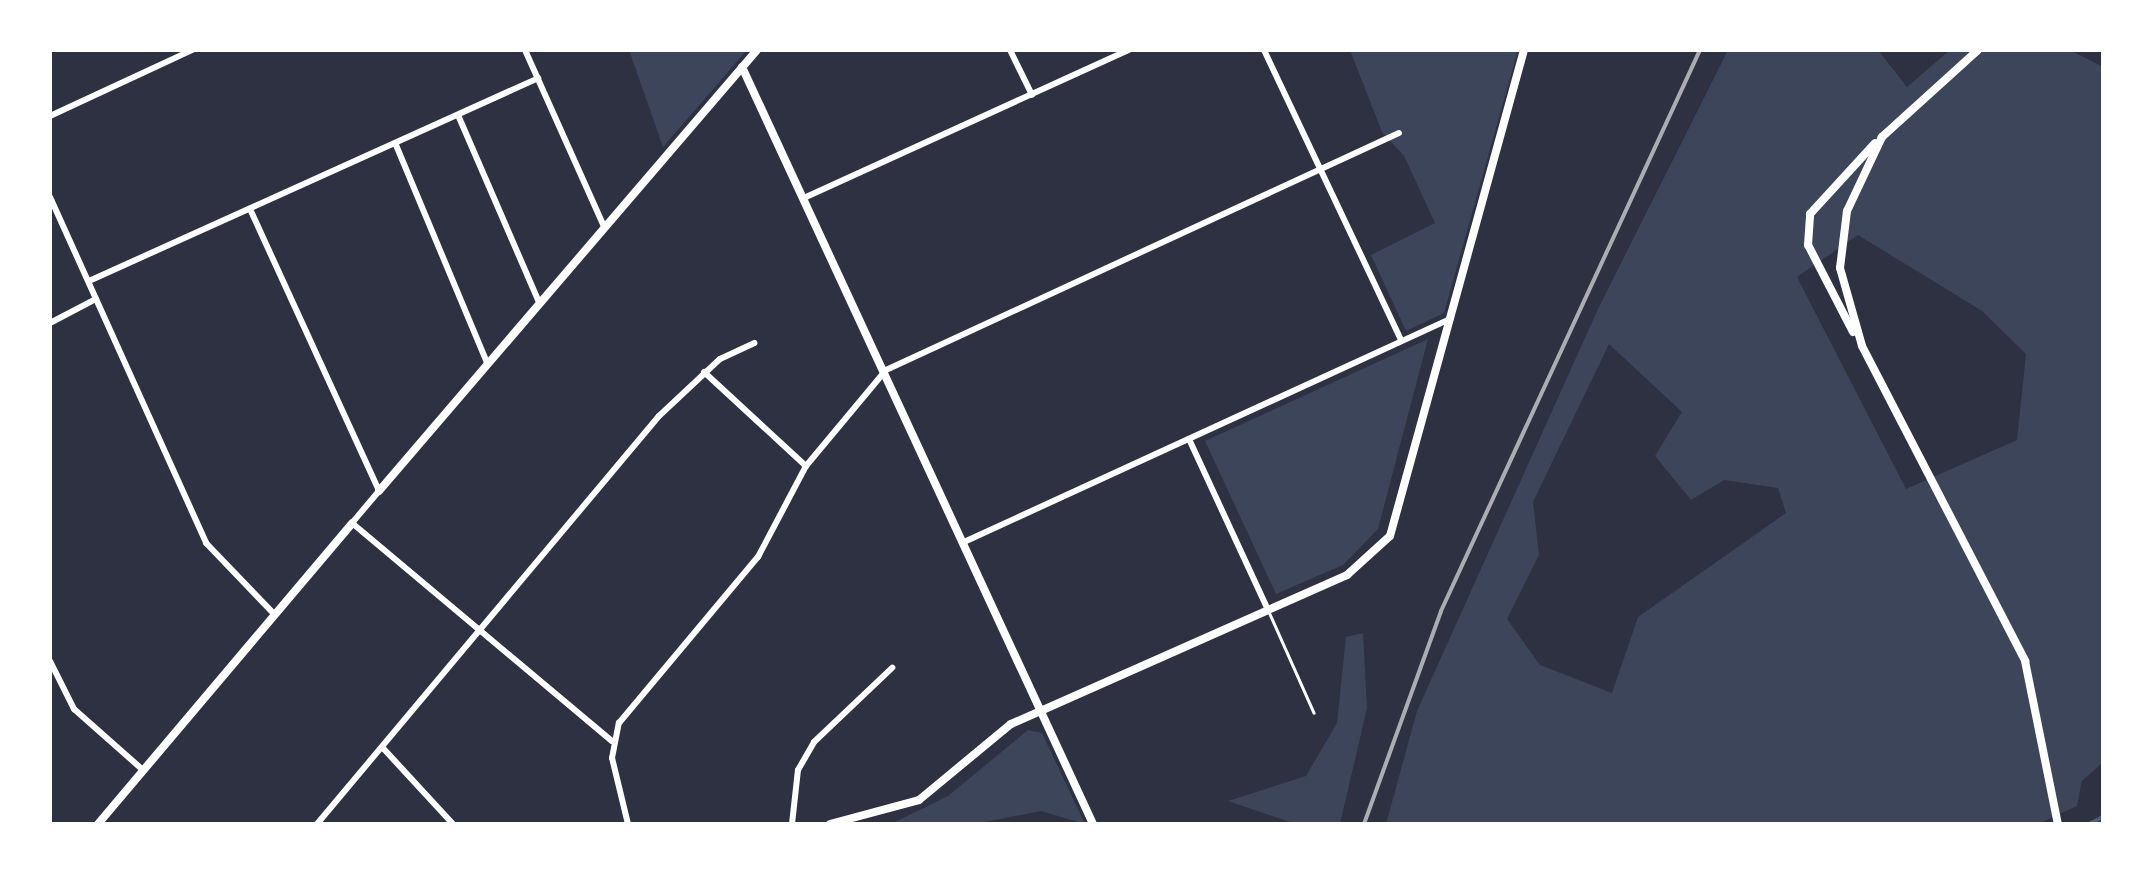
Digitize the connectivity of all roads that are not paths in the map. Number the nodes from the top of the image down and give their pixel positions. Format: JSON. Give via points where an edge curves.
{"nodes":[{"id":1,"x":192,"y":50,"type":"edge"},
{"id":2,"x":525,"y":50,"type":"edge"},
{"id":3,"x":757,"y":50,"type":"edge"},
{"id":4,"x":1010,"y":50,"type":"edge"},
{"id":5,"x":1128,"y":50,"type":"edge"},
{"id":6,"x":1264,"y":50,"type":"edge"},
{"id":7,"x":1524,"y":50,"type":"edge"},
{"id":8,"x":1978,"y":50,"type":"edge"},
{"id":9,"x":742,"y":67,"type":"junction"},
{"id":10,"x":538,"y":78,"type":"junction"},
{"id":11,"x":1032,"y":94,"type":"junction"},
{"id":12,"x":458,"y":114,"type":"junction"},
{"id":13,"x":50,"y":116,"type":"edge"},
{"id":14,"x":1399,"y":133,"type":"dead end"},
{"id":15,"x":1882,"y":137,"type":"junction"},
{"id":16,"x":396,"y":144,"type":"junction"},
{"id":17,"x":1319,"y":168,"type":"junction"},
{"id":18,"x":50,"y":197,"type":"edge"},
{"id":19,"x":806,"y":197,"type":"junction"},
{"id":20,"x":250,"y":209,"type":"junction"},
{"id":21,"x":604,"y":228,"type":"junction"},
{"id":22,"x":89,"y":281,"type":"junction"},
{"id":23,"x":96,"y":299,"type":"junction"},
{"id":24,"x":540,"y":302,"type":"junction"},
{"id":25,"x":1453,"y":318,"type":"junction"},
{"id":26,"x":50,"y":322,"type":"edge"},
{"id":27,"x":1401,"y":340,"type":"junction"},
{"id":28,"x":754,"y":343,"type":"dead end"},
{"id":29,"x":1862,"y":346,"type":"junction"},
{"id":30,"x":488,"y":365,"type":"junction"},
{"id":31,"x":886,"y":370,"type":"junction"},
{"id":32,"x":704,"y":372,"type":"junction"},
{"id":33,"x":1189,"y":439,"type":"junction"},
{"id":34,"x":806,"y":466,"type":"junction"},
{"id":35,"x":379,"y":491,"type":"junction"},
{"id":36,"x":352,"y":523,"type":"junction"},
{"id":37,"x":964,"y":542,"type":"junction"},
{"id":38,"x":1267,"y":608,"type":"junction"},
{"id":39,"x":275,"y":615,"type":"junction"},
{"id":40,"x":478,"y":634,"type":"junction"},
{"id":41,"x":50,"y":662,"type":"edge"},
{"id":42,"x":892,"y":668,"type":"dead end"},
{"id":43,"x":1041,"y":710,"type":"junction"},
{"id":44,"x":1314,"y":713,"type":"dead end"},
{"id":45,"x":612,"y":741,"type":"junction"},
{"id":46,"x":382,"y":747,"type":"junction"},
{"id":47,"x":143,"y":770,"type":"junction"},
{"id":48,"x":98,"y":824,"type":"edge"},
{"id":49,"x":317,"y":824,"type":"edge"},
{"id":50,"x":453,"y":824,"type":"edge"},
{"id":51,"x":628,"y":824,"type":"edge"},
{"id":52,"x":792,"y":824,"type":"edge"},
{"id":53,"x":830,"y":824,"type":"edge"},
{"id":54,"x":1093,"y":824,"type":"edge"},
{"id":55,"x":2058,"y":824,"type":"edge"}],
"edges":[{"from":1,"to":13,"type":"street"},
{"from":2,"to":10,"type":"street"},
{"from":3,"to":9,"type":"street"},
{"from":4,"to":11,"type":"street"},
{"from":5,"to":11,"type":"street"},
{"from":6,"to":17,"type":"street"},
{"from":7,"to":25,"type":"street"},
{"from":8,"to":15,"type":"street"},
{"from":9,"to":19,"type":"street"},
{"from":9,"to":21,"type":"street"},
{"from":10,"to":12,"type":"street"},
{"from":10,"to":21,"type":"street"},
{"from":11,"to":19,"type":"street"},
{"from":12,"to":16,"type":"street"},
{"from":12,"to":24,"type":"street"},
{"from":14,"to":17,"type":"street"},
{"from":15,"to":29,"type":"street","via":[[1842,229],[1840,268]]},
{"from":15,"to":29,"type":"street","via":[[1810,214],[1808,246]]},
{"from":16,"to":20,"type":"street"},
{"from":16,"to":30,"type":"street"},
{"from":17,"to":27,"type":"street"},
{"from":17,"to":31,"type":"street"},
{"from":18,"to":22,"type":"street"},
{"from":19,"to":31,"type":"street"},
{"from":20,"to":22,"type":"street"},
{"from":20,"to":35,"type":"street"},
{"from":21,"to":24,"type":"street"},
{"from":22,"to":23,"type":"street"},
{"from":23,"to":26,"type":"street"},
{"from":23,"to":39,"type":"street","via":[[206,543]]},
{"from":24,"to":30,"type":"street"},
{"from":25,"to":27,"type":"street"},
{"from":25,"to":38,"type":"street","via":[[1390,536],[1346,575]]},
{"from":27,"to":33,"type":"street"},
{"from":28,"to":32,"type":"street"},
{"from":29,"to":55,"type":"street","via":[[2024,661]]},
{"from":30,"to":35,"type":"street"},
{"from":31,"to":34,"type":"street"},
{"from":31,"to":37,"type":"street"},
{"from":32,"to":34,"type":"street"},
{"from":32,"to":40,"type":"street"},
{"from":33,"to":37,"type":"street"},
{"from":33,"to":38,"type":"street"},
{"from":34,"to":45,"type":"street","via":[[758,557]]},
{"from":35,"to":36,"type":"street"},
{"from":36,"to":39,"type":"street"},
{"from":36,"to":40,"type":"street"},
{"from":37,"to":43,"type":"street"},
{"from":38,"to":43,"type":"street"},
{"from":38,"to":44,"type":"lane"},
{"from":39,"to":47,"type":"street"},
{"from":40,"to":45,"type":"street"},
{"from":40,"to":46,"type":"street"},
{"from":41,"to":47,"type":"street","via":[[74,709]]},
{"from":42,"to":52,"type":"street","via":[[814,742],[798,770]]},
{"from":43,"to":53,"type":"street","via":[[996,734],[919,800]]},
{"from":43,"to":54,"type":"street"},
{"from":45,"to":51,"type":"street"},
{"from":46,"to":49,"type":"street"},
{"from":46,"to":50,"type":"street"},
{"from":47,"to":48,"type":"street"}]}
